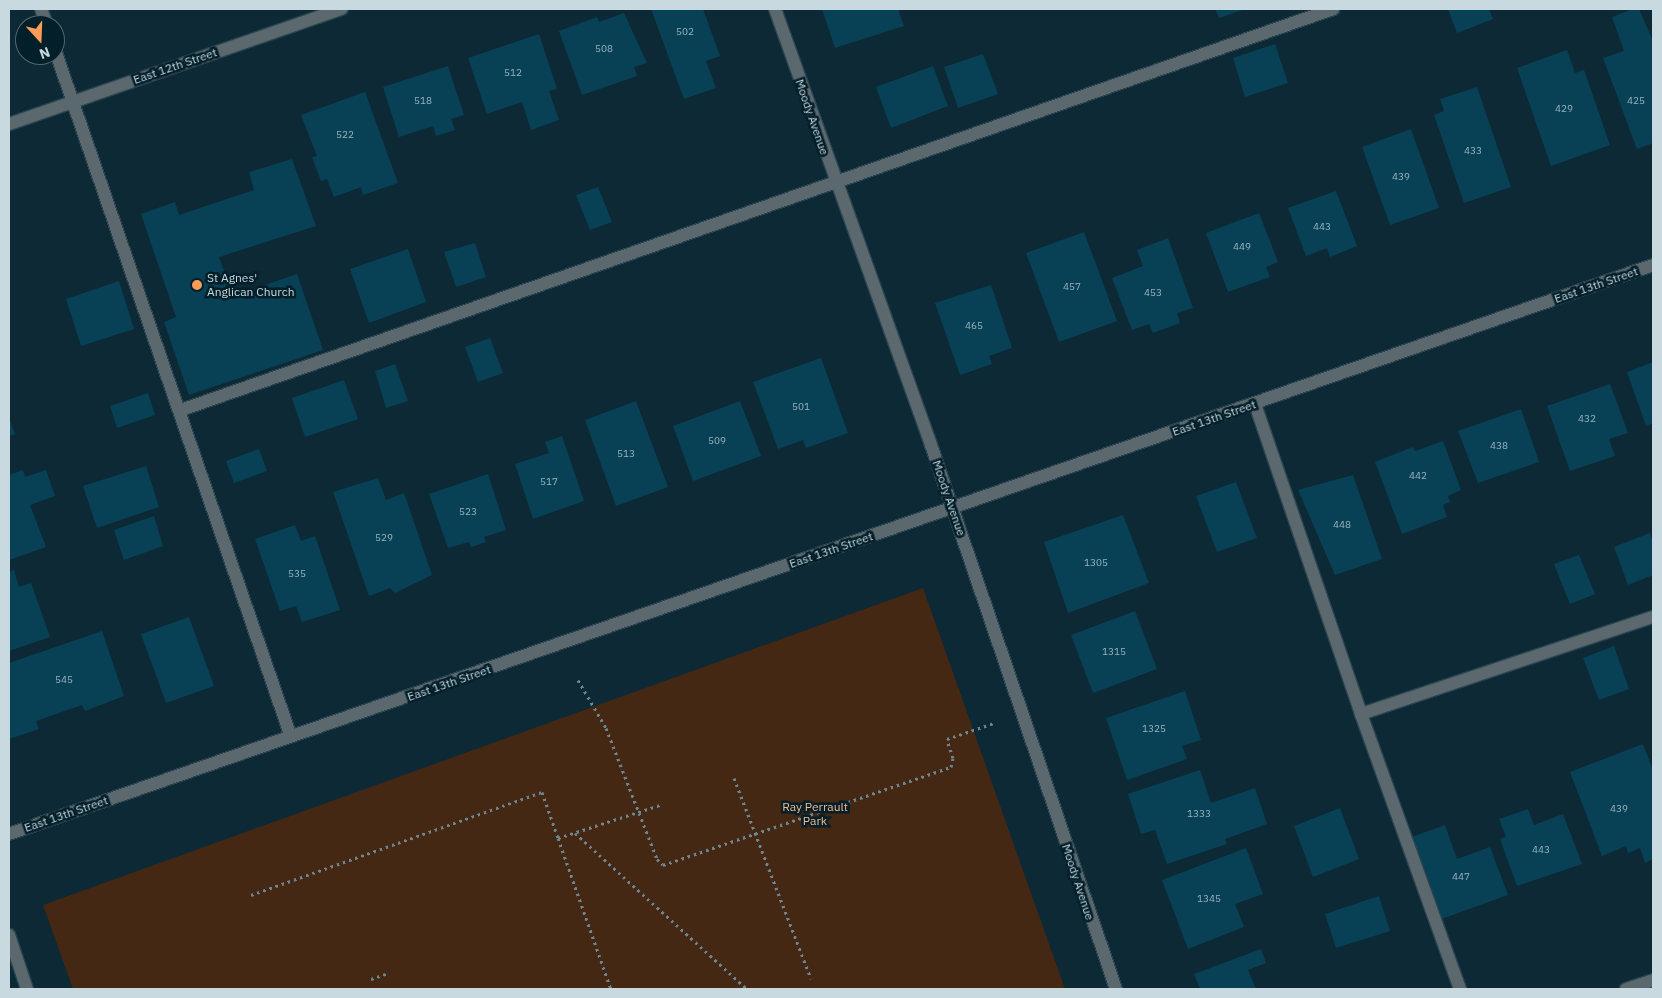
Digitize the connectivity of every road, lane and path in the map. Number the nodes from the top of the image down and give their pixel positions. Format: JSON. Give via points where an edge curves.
{"nodes":[{"id":1,"x":342,"y":9,"type":"edge"},
{"id":2,"x":774,"y":9,"type":"edge"},
{"id":3,"x":1333,"y":9,"type":"edge"},
{"id":4,"x":60,"y":65,"type":"edge"},
{"id":5,"x":72,"y":101,"type":"junction"},
{"id":6,"x":9,"y":124,"type":"edge"},
{"id":7,"x":835,"y":183,"type":"junction"},
{"id":8,"x":1653,"y":265,"type":"edge"},
{"id":9,"x":1255,"y":404,"type":"junction"},
{"id":10,"x":181,"y":410,"type":"junction"},
{"id":11,"x":953,"y":508,"type":"junction"},
{"id":12,"x":1653,"y":617,"type":"edge"},
{"id":13,"x":578,"y":680,"type":"dead end"},
{"id":14,"x":1361,"y":714,"type":"junction"},
{"id":15,"x":994,"y":723,"type":"dead end"},
{"id":16,"x":291,"y":737,"type":"junction"},
{"id":17,"x":734,"y":778,"type":"dead end"},
{"id":18,"x":663,"y":804,"type":"dead end"},
{"id":19,"x":640,"y":811,"type":"junction"},
{"id":20,"x":574,"y":832,"type":"junction"},
{"id":21,"x":9,"y":834,"type":"edge"},
{"id":22,"x":755,"y":834,"type":"junction"},
{"id":23,"x":558,"y":838,"type":"junction"},
{"id":24,"x":251,"y":895,"type":"dead end"},
{"id":25,"x":9,"y":936,"type":"edge"},
{"id":26,"x":388,"y":973,"type":"dead end"},
{"id":27,"x":371,"y":979,"type":"dead end"},
{"id":28,"x":811,"y":979,"type":"dead end"},
{"id":29,"x":1653,"y":980,"type":"edge"},
{"id":30,"x":27,"y":989,"type":"edge"},
{"id":31,"x":610,"y":989,"type":"edge"},
{"id":32,"x":747,"y":989,"type":"edge"},
{"id":33,"x":1116,"y":989,"type":"edge"},
{"id":34,"x":1460,"y":989,"type":"edge"},
{"id":35,"x":1626,"y":989,"type":"edge"}],
"edges":[{"from":1,"to":5,"type":"street","name":"East 12th Street"},
{"from":2,"to":7,"type":"street","name":"Moody Avenue"},
{"from":3,"to":7,"type":"street"},
{"from":4,"to":5,"type":"street"},
{"from":5,"to":6,"type":"street","name":"East 12th Street"},
{"from":5,"to":10,"type":"street"},
{"from":7,"to":10,"type":"street"},
{"from":7,"to":11,"type":"street","name":"Moody Avenue"},
{"from":8,"to":9,"type":"street","name":"East 13th Street"},
{"from":9,"to":11,"type":"street","name":"East 13th Street"},
{"from":9,"to":14,"type":"street"},
{"from":10,"to":16,"type":"street"},
{"from":11,"to":16,"type":"street","name":"East 13th Street"},
{"from":11,"to":33,"type":"street","name":"Moody Avenue"},
{"from":12,"to":14,"type":"street"},
{"from":13,"to":19,"type":"path","via":[[606,728]]},
{"from":14,"to":34,"type":"street"},
{"from":15,"to":22,"type":"path","via":[[947,739],[953,758],[951,767]]},
{"from":16,"to":21,"type":"street","name":"East 13th Street"},
{"from":17,"to":22,"type":"path"},
{"from":18,"to":19,"type":"path"},
{"from":19,"to":20,"type":"path"},
{"from":19,"to":22,"type":"path","via":[[657,859],[663,865]]},
{"from":20,"to":23,"type":"path"},
{"from":20,"to":32,"type":"path"},
{"from":22,"to":28,"type":"path"},
{"from":23,"to":24,"type":"path","via":[[542,792]]},
{"from":23,"to":31,"type":"path"},
{"from":25,"to":30,"type":"street"},
{"from":26,"to":27,"type":"path"},
{"from":29,"to":35,"type":"street"}]}
